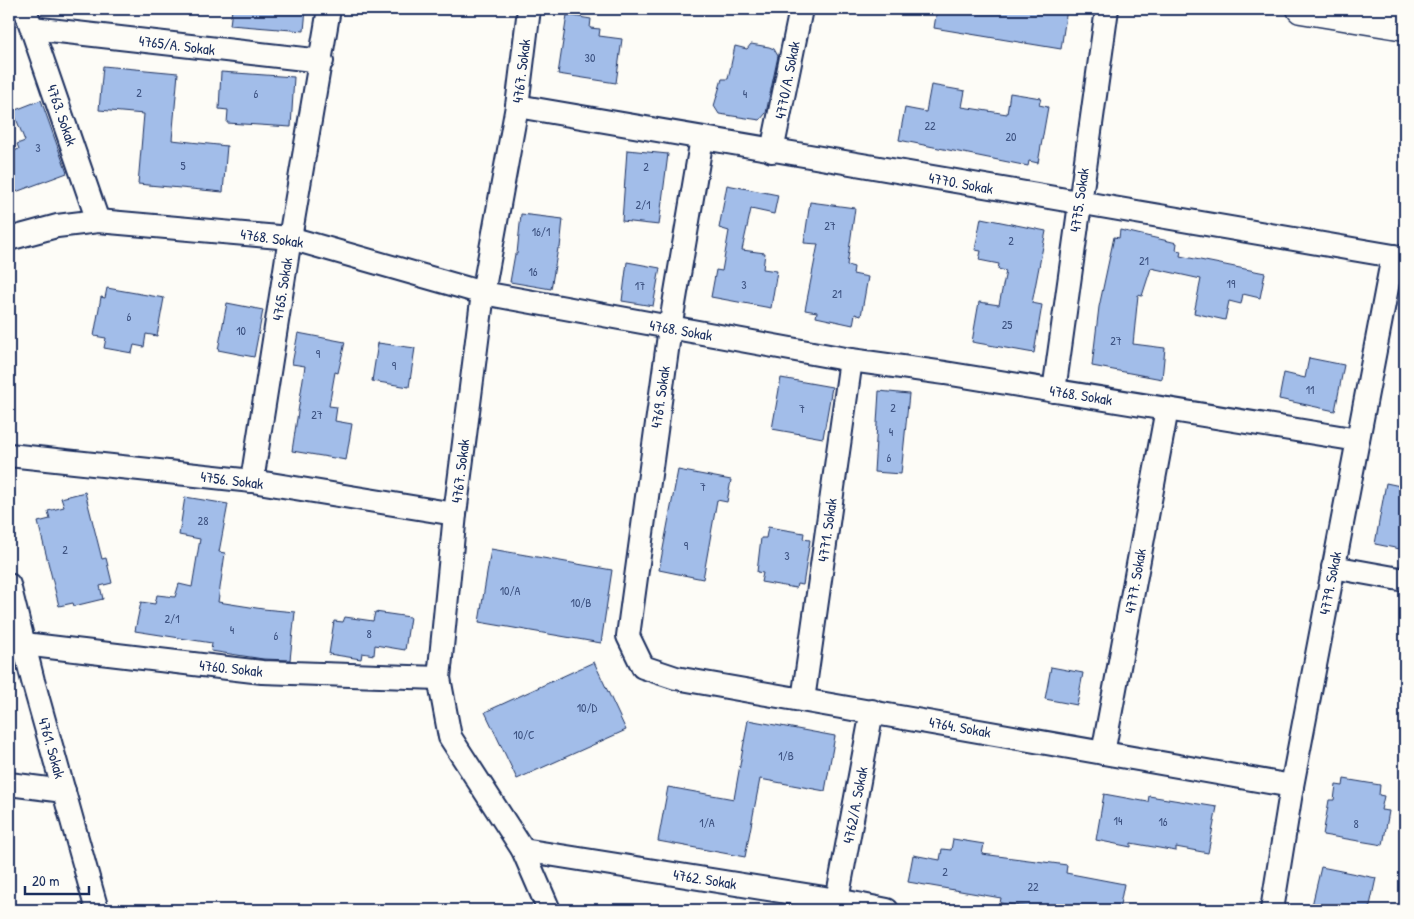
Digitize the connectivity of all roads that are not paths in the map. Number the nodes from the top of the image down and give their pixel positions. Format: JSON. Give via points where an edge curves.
{"nodes":[{"id":1,"x":330,"y":9,"type":"edge"},
{"id":2,"x":529,"y":9,"type":"edge"},
{"id":3,"x":801,"y":9,"type":"edge"},
{"id":4,"x":1106,"y":9,"type":"edge"},
{"id":5,"x":1301,"y":9,"type":"edge"},
{"id":6,"x":29,"y":18,"type":"edge"},
{"id":7,"x":1405,"y":26,"type":"edge"},
{"id":8,"x":322,"y":61,"type":"junction"},
{"id":9,"x":517,"y":106,"type":"junction"},
{"id":10,"x":702,"y":138,"type":"junction"},
{"id":11,"x":772,"y":150,"type":"junction"},
{"id":12,"x":1078,"y":202,"type":"junction"},
{"id":13,"x":98,"y":222,"type":"junction"},
{"id":14,"x":290,"y":238,"type":"junction"},
{"id":15,"x":9,"y":239,"type":"edge"},
{"id":16,"x":1399,"y":257,"type":"edge"},
{"id":17,"x":483,"y":293,"type":"junction"},
{"id":18,"x":670,"y":328,"type":"junction"},
{"id":19,"x":851,"y":360,"type":"junction"},
{"id":20,"x":1054,"y":391,"type":"junction"},
{"id":21,"x":1167,"y":409,"type":"junction"},
{"id":22,"x":1358,"y":440,"type":"junction"},
{"id":23,"x":9,"y":455,"type":"edge"},
{"id":24,"x":252,"y":481,"type":"junction"},
{"id":25,"x":454,"y":514,"type":"junction"},
{"id":26,"x":1333,"y":567,"type":"junction"},
{"id":27,"x":1405,"y":580,"type":"edge"},
{"id":28,"x":9,"y":585,"type":"edge"},
{"id":29,"x":24,"y":644,"type":"junction"},
{"id":30,"x":635,"y":654,"type":"joint"},
{"id":31,"x":439,"y":678,"type":"junction"},
{"id":32,"x":803,"y":700,"type":"junction"},
{"id":33,"x":872,"y":711,"type":"junction"},
{"id":34,"x":1104,"y":753,"type":"junction"},
{"id":35,"x":9,"y":784,"type":"edge"},
{"id":36,"x":1292,"y":786,"type":"junction"},
{"id":37,"x":64,"y":790,"type":"junction"},
{"id":38,"x":523,"y":850,"type":"junction"},
{"id":39,"x":837,"y":900,"type":"junction"},
{"id":40,"x":97,"y":910,"type":"edge"},
{"id":41,"x":549,"y":910,"type":"edge"},
{"id":42,"x":887,"y":910,"type":"edge"},
{"id":43,"x":1272,"y":910,"type":"edge"}],
"edges":[{"from":1,"to":8,"type":"street","name":"4765. Sokak"},
{"from":2,"to":9,"type":"street","name":"4767. Sokak"},
{"from":3,"to":11,"type":"street","name":"4770/A. Sokak"},
{"from":4,"to":12,"type":"street","name":"4775. Sokak"},
{"from":5,"to":7,"type":"main road"},
{"from":6,"to":8,"type":"street","name":"4765/A. Sokak"},
{"from":6,"to":13,"type":"street","name":"4763. Sokak"},
{"from":8,"to":14,"type":"street","name":"4765. Sokak"},
{"from":9,"to":10,"type":"street","name":"4770. Sokak"},
{"from":9,"to":17,"type":"street","name":"4767. Sokak"},
{"from":10,"to":11,"type":"street","name":"4770. Sokak"},
{"from":10,"to":18,"type":"street","name":"4769. Sokak"},
{"from":11,"to":12,"type":"street","name":"4770. Sokak"},
{"from":12,"to":16,"type":"street","name":"4770. Sokak"},
{"from":12,"to":20,"type":"street","name":"4775. Sokak"},
{"from":13,"to":14,"type":"street","name":"4768. Sokak"},
{"from":13,"to":15,"type":"street","name":"4768. Sokak","via":[[57,226]]},
{"from":14,"to":17,"type":"street","name":"4768. Sokak"},
{"from":14,"to":24,"type":"street","name":"4765. Sokak"},
{"from":16,"to":22,"type":"street","name":"4779. Sokak"},
{"from":17,"to":18,"type":"street","name":"4768. Sokak"},
{"from":17,"to":25,"type":"street","name":"4767. Sokak"},
{"from":18,"to":19,"type":"street","name":"4768. Sokak"},
{"from":18,"to":30,"type":"street","name":"4769. Sokak","via":[[628,636]]},
{"from":19,"to":20,"type":"street","name":"4768. Sokak"},
{"from":19,"to":32,"type":"street","name":"4771. Sokak"},
{"from":20,"to":21,"type":"street","name":"4768. Sokak"},
{"from":21,"to":22,"type":"street","name":"4768. Sokak"},
{"from":21,"to":34,"type":"street","name":"4777. Sokak"},
{"from":22,"to":26,"type":"street","name":"4779. Sokak"},
{"from":23,"to":24,"type":"street","name":"4756. Sokak"},
{"from":24,"to":25,"type":"street","name":"4756. Sokak"},
{"from":25,"to":31,"type":"street","name":"4767. Sokak"},
{"from":26,"to":27,"type":"street"},
{"from":26,"to":36,"type":"street","name":"4779. Sokak"},
{"from":28,"to":29,"type":"street","name":"4761. Sokak"},
{"from":29,"to":31,"type":"street","name":"4760. Sokak","via":[[262,672]]},
{"from":29,"to":37,"type":"street","name":"4761. Sokak"},
{"from":30,"to":32,"type":"street","name":"4764. Sokak","via":[[643,667],[676,678]]},
{"from":31,"to":38,"type":"street","name":"4767. Sokak","via":[[450,737]]},
{"from":32,"to":33,"type":"street","name":"4764. Sokak"},
{"from":33,"to":34,"type":"street","name":"4764. Sokak"},
{"from":33,"to":39,"type":"street","name":"4762/A. Sokak"},
{"from":34,"to":36,"type":"street","name":"4764. Sokak"},
{"from":35,"to":37,"type":"street"},
{"from":36,"to":43,"type":"street","name":"4779. Sokak"},
{"from":37,"to":40,"type":"street","name":"4761. Sokak"},
{"from":38,"to":39,"type":"street","name":"4762. Sokak"},
{"from":38,"to":41,"type":"street","name":"4767. Sokak"},
{"from":39,"to":42,"type":"street","name":"4762. Sokak"}]}
